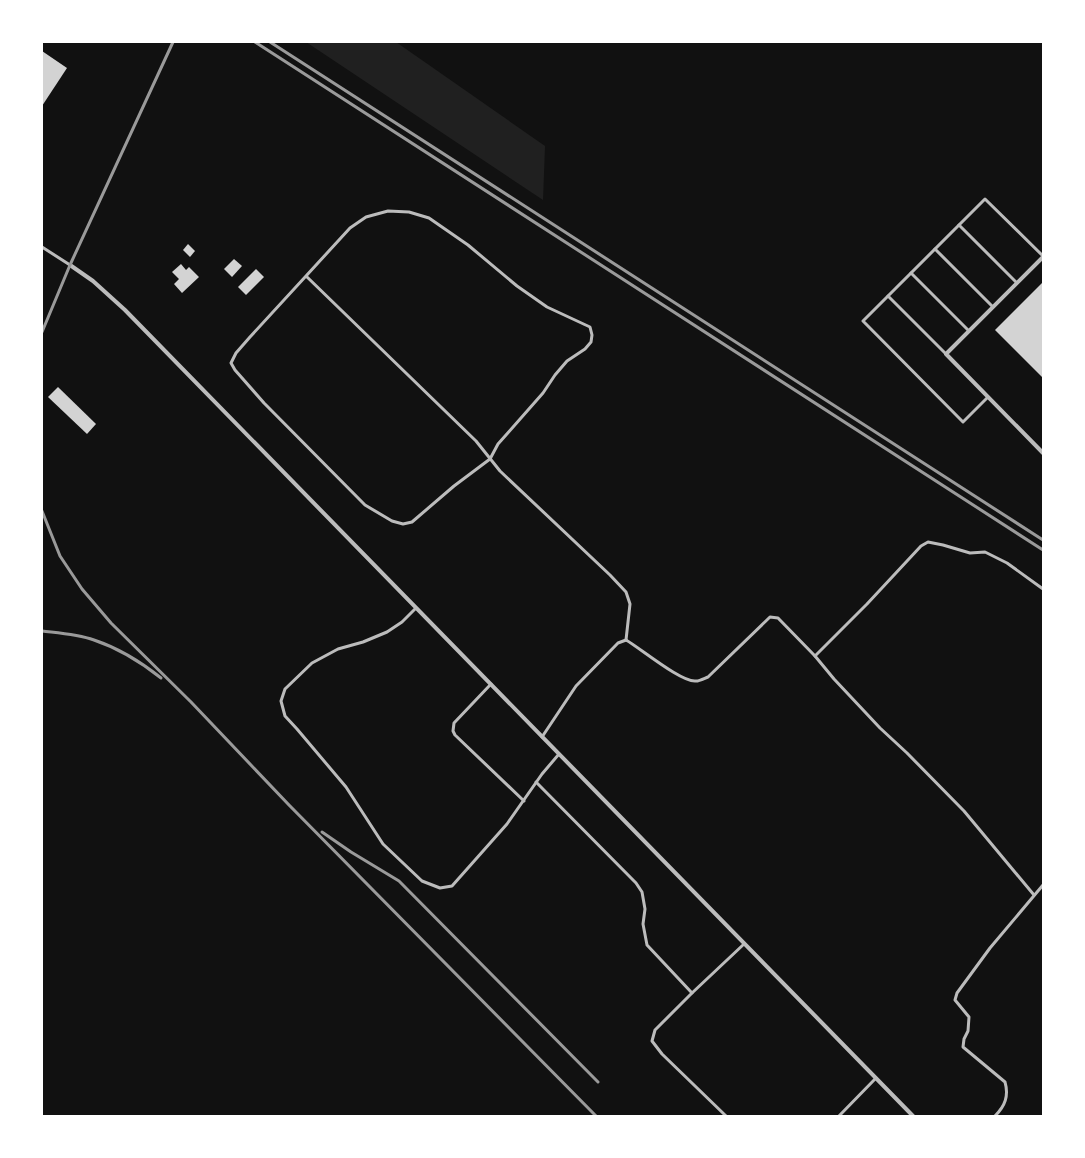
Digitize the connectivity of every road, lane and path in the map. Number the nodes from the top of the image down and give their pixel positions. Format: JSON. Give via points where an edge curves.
{"nodes":[{"id":1,"x":959,"y":225,"type":"junction"},
{"id":2,"x":42,"y":247,"type":"edge"},
{"id":3,"x":935,"y":249,"type":"junction"},
{"id":4,"x":1043,"y":257,"type":"edge"},
{"id":5,"x":70,"y":264,"type":"joint"},
{"id":6,"x":911,"y":273,"type":"junction"},
{"id":7,"x":306,"y":276,"type":"junction"},
{"id":8,"x":1017,"y":283,"type":"junction"},
{"id":9,"x":888,"y":296,"type":"junction"},
{"id":10,"x":993,"y":307,"type":"junction"},
{"id":11,"x":969,"y":331,"type":"junction"},
{"id":12,"x":946,"y":354,"type":"junction"},
{"id":13,"x":988,"y":397,"type":"junction"},
{"id":14,"x":1043,"y":453,"type":"edge"},
{"id":15,"x":490,"y":459,"type":"junction"},
{"id":16,"x":1043,"y":590,"type":"edge"},
{"id":17,"x":416,"y":608,"type":"junction"},
{"id":18,"x":626,"y":640,"type":"junction"},
{"id":19,"x":815,"y":656,"type":"junction"},
{"id":20,"x":491,"y":684,"type":"junction"},
{"id":21,"x":542,"y":736,"type":"junction"},
{"id":22,"x":559,"y":754,"type":"junction"},
{"id":23,"x":536,"y":782,"type":"junction"},
{"id":24,"x":524,"y":801,"type":"junction"},
{"id":25,"x":1043,"y":885,"type":"edge"},
{"id":26,"x":1034,"y":894,"type":"junction"},
{"id":27,"x":744,"y":944,"type":"junction"},
{"id":28,"x":692,"y":993,"type":"junction"},
{"id":29,"x":876,"y":1078,"type":"junction"},
{"id":30,"x":726,"y":1116,"type":"edge"},
{"id":31,"x":839,"y":1116,"type":"edge"},
{"id":32,"x":913,"y":1116,"type":"edge"},
{"id":33,"x":995,"y":1116,"type":"edge"}],
"edges":[{"from":1,"to":3,"type":"lane"},
{"from":1,"to":4,"type":"lane","via":[[985,199]]},
{"from":1,"to":8,"type":"lane"},
{"from":2,"to":5,"type":"lane"},
{"from":3,"to":6,"type":"lane"},
{"from":3,"to":10,"type":"lane"},
{"from":4,"to":8,"type":"street"},
{"from":5,"to":17,"type":"street","via":[[126,310]]},
{"from":6,"to":9,"type":"lane"},
{"from":6,"to":11,"type":"lane"},
{"from":7,"to":15,"type":"lane","via":[[476,441]]},
{"from":7,"to":15,"type":"lane","via":[[236,353],[231,363],[264,402],[365,504],[392,521],[403,524],[412,522]]},
{"from":7,"to":15,"type":"lane","via":[[350,228],[366,217],[388,211],[409,212],[429,218],[468,245],[517,286],[547,306],[590,327],[591,342],[567,361],[543,393],[498,444]]},
{"from":8,"to":10,"type":"street"},
{"from":9,"to":12,"type":"lane"},
{"from":9,"to":13,"type":"lane","via":[[863,321],[963,422]]},
{"from":10,"to":11,"type":"street"},
{"from":11,"to":12,"type":"street"},
{"from":12,"to":13,"type":"street"},
{"from":13,"to":14,"type":"street"},
{"from":15,"to":18,"type":"lane","via":[[626,592],[630,604]]},
{"from":16,"to":19,"type":"lane","via":[[1007,563],[985,552],[970,552],[928,542],[921,546]]},
{"from":17,"to":20,"type":"street"},
{"from":17,"to":24,"type":"lane","via":[[387,632],[338,649],[312,663],[285,689],[281,701],[284,716],[346,787],[383,844],[422,880],[440,888],[452,886]]},
{"from":18,"to":19,"type":"lane","via":[[684,679],[695,682],[708,677],[770,617],[778,618]]},
{"from":18,"to":21,"type":"lane","via":[[618,643],[576,686]]},
{"from":19,"to":26,"type":"lane","via":[[880,728],[964,811]]},
{"from":20,"to":21,"type":"street"},
{"from":20,"to":24,"type":"lane","via":[[454,723],[453,731],[455,736]]},
{"from":21,"to":22,"type":"street"},
{"from":22,"to":23,"type":"lane"},
{"from":22,"to":27,"type":"street"},
{"from":23,"to":24,"type":"lane"},
{"from":23,"to":28,"type":"lane","via":[[636,883],[642,892],[645,909],[643,924],[647,945]]},
{"from":25,"to":26,"type":"lane"},
{"from":26,"to":33,"type":"lane","via":[[990,948],[957,993],[955,1000],[969,1018],[964,1047],[1005,1082],[1008,1090],[1002,1109]]},
{"from":27,"to":28,"type":"lane"},
{"from":27,"to":29,"type":"street"},
{"from":28,"to":30,"type":"lane","via":[[655,1030],[652,1041],[662,1054]]},
{"from":29,"to":31,"type":"lane"},
{"from":29,"to":32,"type":"street"}]}
